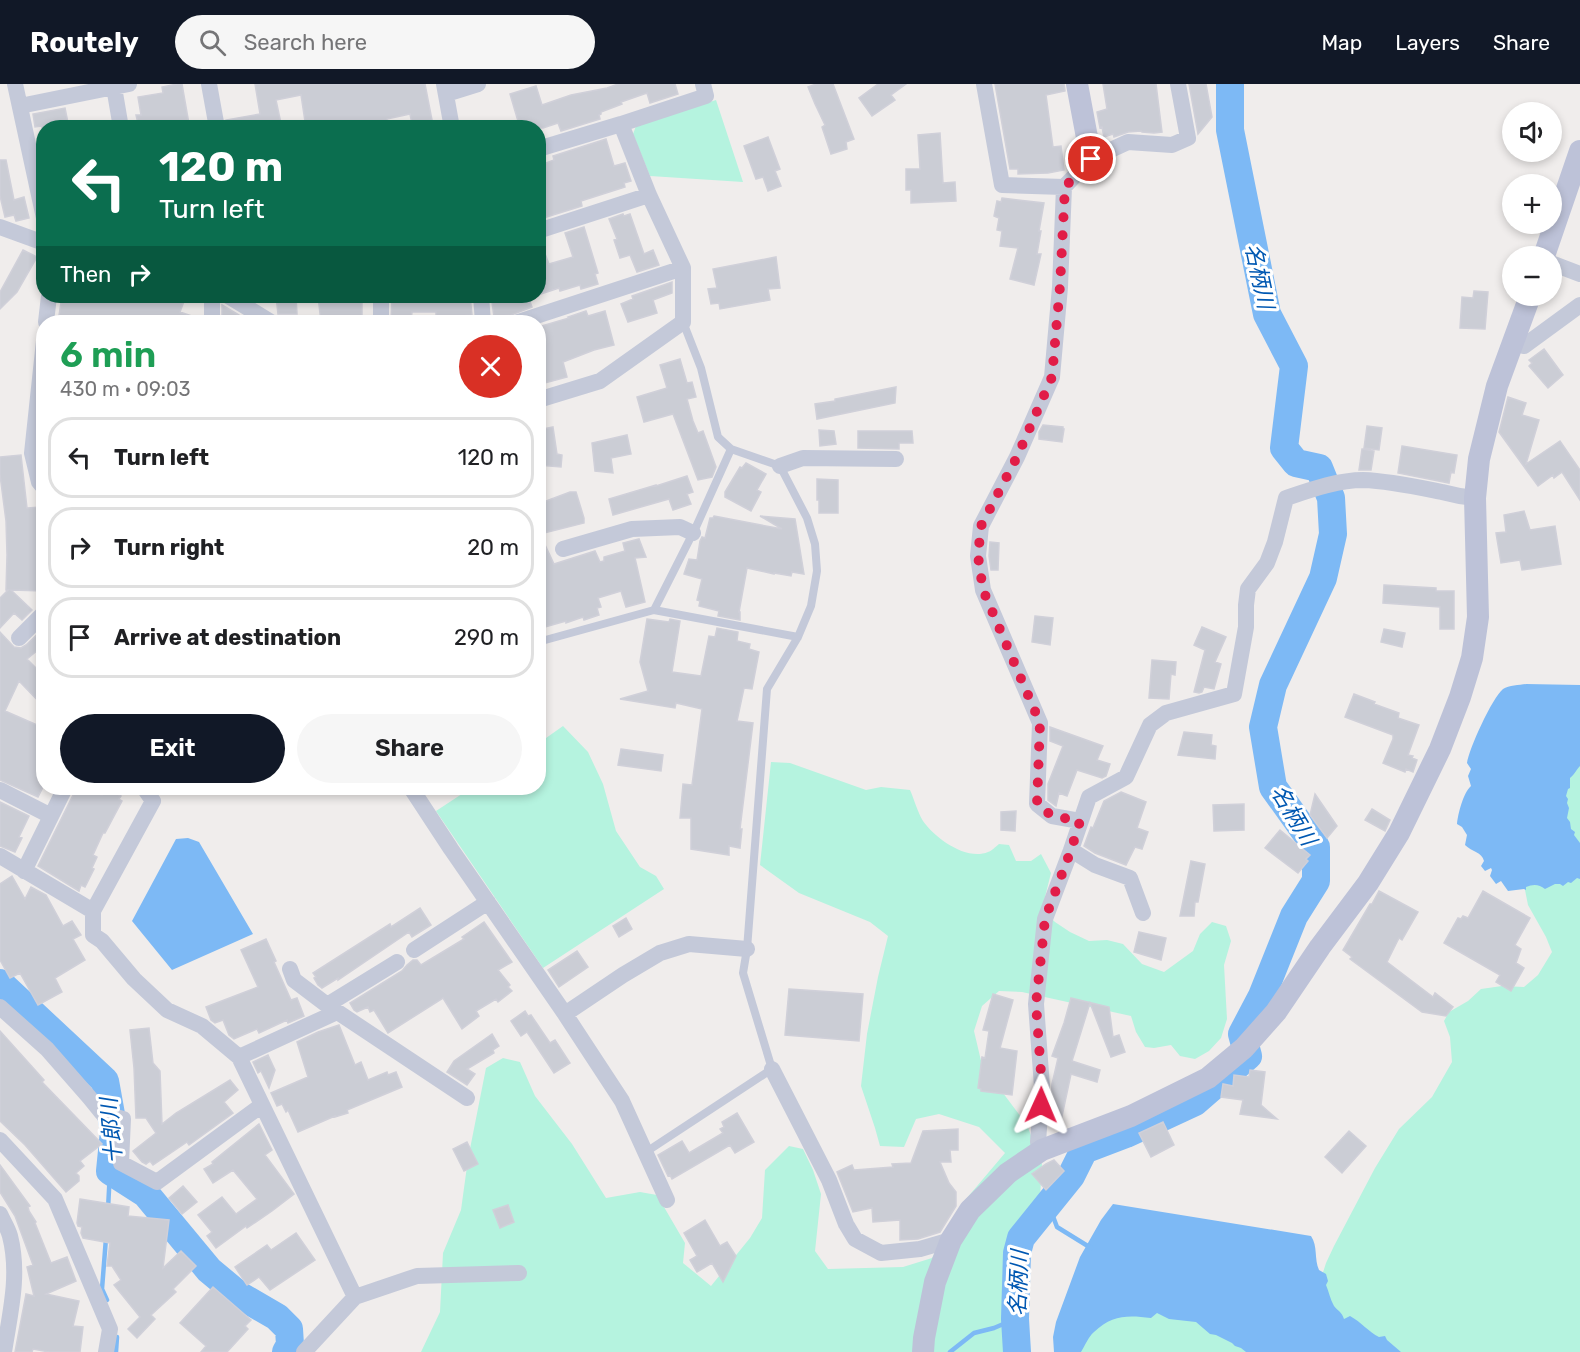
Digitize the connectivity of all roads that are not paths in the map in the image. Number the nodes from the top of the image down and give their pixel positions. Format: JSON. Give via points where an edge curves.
{"nodes":[{"id":1,"x":15,"y":84,"type":"edge"},
{"id":2,"x":208,"y":84,"type":"edge"},
{"id":3,"x":478,"y":84,"type":"edge"},
{"id":4,"x":703,"y":84,"type":"edge"},
{"id":5,"x":984,"y":84,"type":"edge"},
{"id":6,"x":1077,"y":84,"type":"edge"},
{"id":7,"x":1178,"y":84,"type":"edge"},
{"id":8,"x":122,"y":86,"type":"edge"},
{"id":9,"x":445,"y":89,"type":"edge"},
{"id":10,"x":20,"y":106,"type":"junction"},
{"id":11,"x":121,"y":120,"type":"edge"},
{"id":12,"x":215,"y":120,"type":"edge"},
{"id":13,"x":446,"y":120,"type":"edge"},
{"id":14,"x":621,"y":124,"type":"junction"},
{"id":15,"x":546,"y":147,"type":"edge"},
{"id":16,"x":1580,"y":152,"type":"edge"},
{"id":17,"x":1091,"y":159,"type":"junction"},
{"id":18,"x":36,"y":181,"type":"edge"},
{"id":19,"x":1065,"y":187,"type":"junction"},
{"id":20,"x":649,"y":195,"type":"junction"},
{"id":21,"x":0,"y":227,"type":"edge"},
{"id":22,"x":546,"y":228,"type":"edge"},
{"id":23,"x":36,"y":240,"type":"edge"},
{"id":24,"x":1547,"y":246,"type":"edge"},
{"id":25,"x":1562,"y":267,"type":"edge"},
{"id":26,"x":683,"y":268,"type":"junction"},
{"id":27,"x":1580,"y":274,"type":"edge"},
{"id":28,"x":240,"y":303,"type":"edge"},
{"id":29,"x":1580,"y":305,"type":"edge"},
{"id":30,"x":1527,"y":306,"type":"edge"},
{"id":31,"x":259,"y":315,"type":"edge"},
{"id":32,"x":539,"y":315,"type":"edge"},
{"id":33,"x":683,"y":322,"type":"junction"},
{"id":34,"x":1514,"y":343,"type":"junction"},
{"id":35,"x":546,"y":397,"type":"edge"},
{"id":36,"x":36,"y":413,"type":"edge"},
{"id":37,"x":731,"y":449,"type":"junction"},
{"id":38,"x":896,"y":459,"type":"dead end"},
{"id":39,"x":780,"y":466,"type":"junction"},
{"id":40,"x":36,"y":470,"type":"edge"},
{"id":41,"x":1475,"y":498,"type":"junction"},
{"id":42,"x":693,"y":533,"type":"junction"},
{"id":43,"x":563,"y":549,"type":"dead end"},
{"id":44,"x":654,"y":610,"type":"junction"},
{"id":45,"x":36,"y":621,"type":"edge"},
{"id":46,"x":798,"y":637,"type":"junction"},
{"id":47,"x":18,"y":638,"type":"dead end"},
{"id":48,"x":546,"y":640,"type":"edge"},
{"id":49,"x":0,"y":790,"type":"edge"},
{"id":50,"x":62,"y":795,"type":"edge"},
{"id":51,"x":149,"y":795,"type":"edge"},
{"id":52,"x":416,"y":795,"type":"edge"},
{"id":53,"x":51,"y":816,"type":"junction"},
{"id":54,"x":1080,"y":821,"type":"junction"},
{"id":55,"x":1071,"y":850,"type":"junction"},
{"id":56,"x":0,"y":856,"type":"edge"},
{"id":57,"x":24,"y":871,"type":"junction"},
{"id":58,"x":488,"y":902,"type":"junction"},
{"id":59,"x":93,"y":911,"type":"junction"},
{"id":60,"x":1143,"y":913,"type":"dead end"},
{"id":61,"x":747,"y":949,"type":"junction"},
{"id":62,"x":414,"y":950,"type":"dead end"},
{"id":63,"x":397,"y":962,"type":"dead end"},
{"id":64,"x":290,"y":969,"type":"dead end"},
{"id":65,"x":0,"y":1007,"type":"edge"},
{"id":66,"x":332,"y":1009,"type":"junction"},
{"id":67,"x":565,"y":1014,"type":"junction"},
{"id":68,"x":239,"y":1056,"type":"junction"},
{"id":69,"x":772,"y":1069,"type":"junction"},
{"id":70,"x":467,"y":1098,"type":"dead end"},
{"id":71,"x":262,"y":1105,"type":"junction"},
{"id":72,"x":0,"y":1140,"type":"edge"},
{"id":73,"x":1042,"y":1150,"type":"junction"},
{"id":74,"x":646,"y":1152,"type":"junction"},
{"id":75,"x":667,"y":1200,"type":"dead end"},
{"id":76,"x":0,"y":1214,"type":"edge"},
{"id":77,"x":951,"y":1240,"type":"junction"},
{"id":78,"x":519,"y":1274,"type":"dead end"},
{"id":79,"x":355,"y":1297,"type":"junction"},
{"id":80,"x":4,"y":1352,"type":"edge"},
{"id":81,"x":106,"y":1352,"type":"edge"},
{"id":82,"x":304,"y":1352,"type":"edge"},
{"id":83,"x":923,"y":1352,"type":"edge"}],
"edges":[{"from":1,"to":10,"type":"street"},
{"from":2,"to":12,"type":"street"},
{"from":3,"to":9,"type":"street"},
{"from":4,"to":14,"type":"street","via":[[706,96]]},
{"from":5,"to":19,"type":"street","via":[[1002,184]]},
{"from":6,"to":17,"type":"street"},
{"from":7,"to":17,"type":"street","via":[[1188,138],[1172,145],[1128,141]]},
{"from":8,"to":10,"type":"street"},
{"from":8,"to":11,"type":"street"},
{"from":9,"to":13,"type":"street"},
{"from":10,"to":18,"type":"street"},
{"from":14,"to":15,"type":"street"},
{"from":14,"to":20,"type":"street"},
{"from":16,"to":24,"type":"street"},
{"from":17,"to":19,"type":"street"},
{"from":19,"to":54,"type":"street","via":[[1052,377],[981,526],[978,556],[983,590],[1040,723],[1037,804],[1052,816]]},
{"from":20,"to":22,"type":"street"},
{"from":20,"to":26,"type":"street"},
{"from":21,"to":23,"type":"street"},
{"from":25,"to":27,"type":"street"},
{"from":26,"to":32,"type":"street"},
{"from":26,"to":33,"type":"street"},
{"from":28,"to":31,"type":"street"},
{"from":29,"to":34,"type":"street","via":[[1524,346]]},
{"from":30,"to":34,"type":"street"},
{"from":33,"to":35,"type":"street","via":[[600,381]]},
{"from":33,"to":37,"type":"lane","via":[[701,368],[718,437]]},
{"from":34,"to":41,"type":"street","via":[[1488,421]]},
{"from":36,"to":40,"type":"street","via":[[32,453]]},
{"from":37,"to":39,"type":"lane"},
{"from":37,"to":42,"type":"lane"},
{"from":38,"to":39,"type":"street","via":[[803,458]]},
{"from":39,"to":46,"type":"lane","via":[[807,518],[815,544],[817,571],[811,606]]},
{"from":41,"to":54,"type":"street","via":[[1361,480],[1286,498],[1267,563],[1248,589],[1246,627],[1234,694],[1166,712],[1150,725],[1126,777],[1089,796]]},
{"from":41,"to":73,"type":"street","via":[[1478,617],[1472,658],[1440,749],[1399,833],[1368,884],[1276,1012],[1208,1078],[1131,1116]]},
{"from":42,"to":43,"type":"street","via":[[680,527],[632,529]]},
{"from":42,"to":44,"type":"lane"},
{"from":44,"to":46,"type":"lane"},
{"from":44,"to":48,"type":"lane"},
{"from":45,"to":47,"type":"street"},
{"from":46,"to":61,"type":"lane","via":[[767,689]]},
{"from":49,"to":53,"type":"street"},
{"from":50,"to":53,"type":"street"},
{"from":51,"to":59,"type":"street","via":[[153,801]]},
{"from":52,"to":58,"type":"street"},
{"from":53,"to":57,"type":"street"},
{"from":54,"to":55,"type":"street"},
{"from":55,"to":60,"type":"street","via":[[1095,865],[1130,878]]},
{"from":55,"to":73,"type":"street","via":[[1045,919],[1036,1004],[1042,1087],[1038,1142]]},
{"from":56,"to":57,"type":"street"},
{"from":57,"to":59,"type":"street"},
{"from":58,"to":62,"type":"street"},
{"from":58,"to":67,"type":"street"},
{"from":59,"to":68,"type":"street","via":[[93,935],[134,979],[167,1010],[202,1026]]},
{"from":61,"to":67,"type":"street","via":[[689,944],[660,953]]},
{"from":61,"to":69,"type":"lane","via":[[743,973]]},
{"from":63,"to":66,"type":"street"},
{"from":64,"to":66,"type":"street","via":[[294,980]]},
{"from":65,"to":71,"type":"street","via":[[47,1049],[102,1113],[123,1119],[121,1163],[158,1182]]},
{"from":66,"to":68,"type":"street"},
{"from":66,"to":70,"type":"street"},
{"from":67,"to":74,"type":"street","via":[[622,1101]]},
{"from":68,"to":71,"type":"street"},
{"from":69,"to":74,"type":"lane"},
{"from":69,"to":77,"type":"street","via":[[855,1239],[882,1253],[920,1249]]},
{"from":71,"to":79,"type":"street"},
{"from":72,"to":81,"type":"street","via":[[56,1199],[110,1329]]},
{"from":73,"to":77,"type":"street","via":[[1008,1173],[970,1210]]},
{"from":74,"to":75,"type":"street"},
{"from":76,"to":80,"type":"street","via":[[9,1233],[15,1266]]},
{"from":77,"to":83,"type":"street","via":[[935,1282]]},
{"from":78,"to":79,"type":"street","via":[[417,1276]]},
{"from":79,"to":82,"type":"street"}]}
